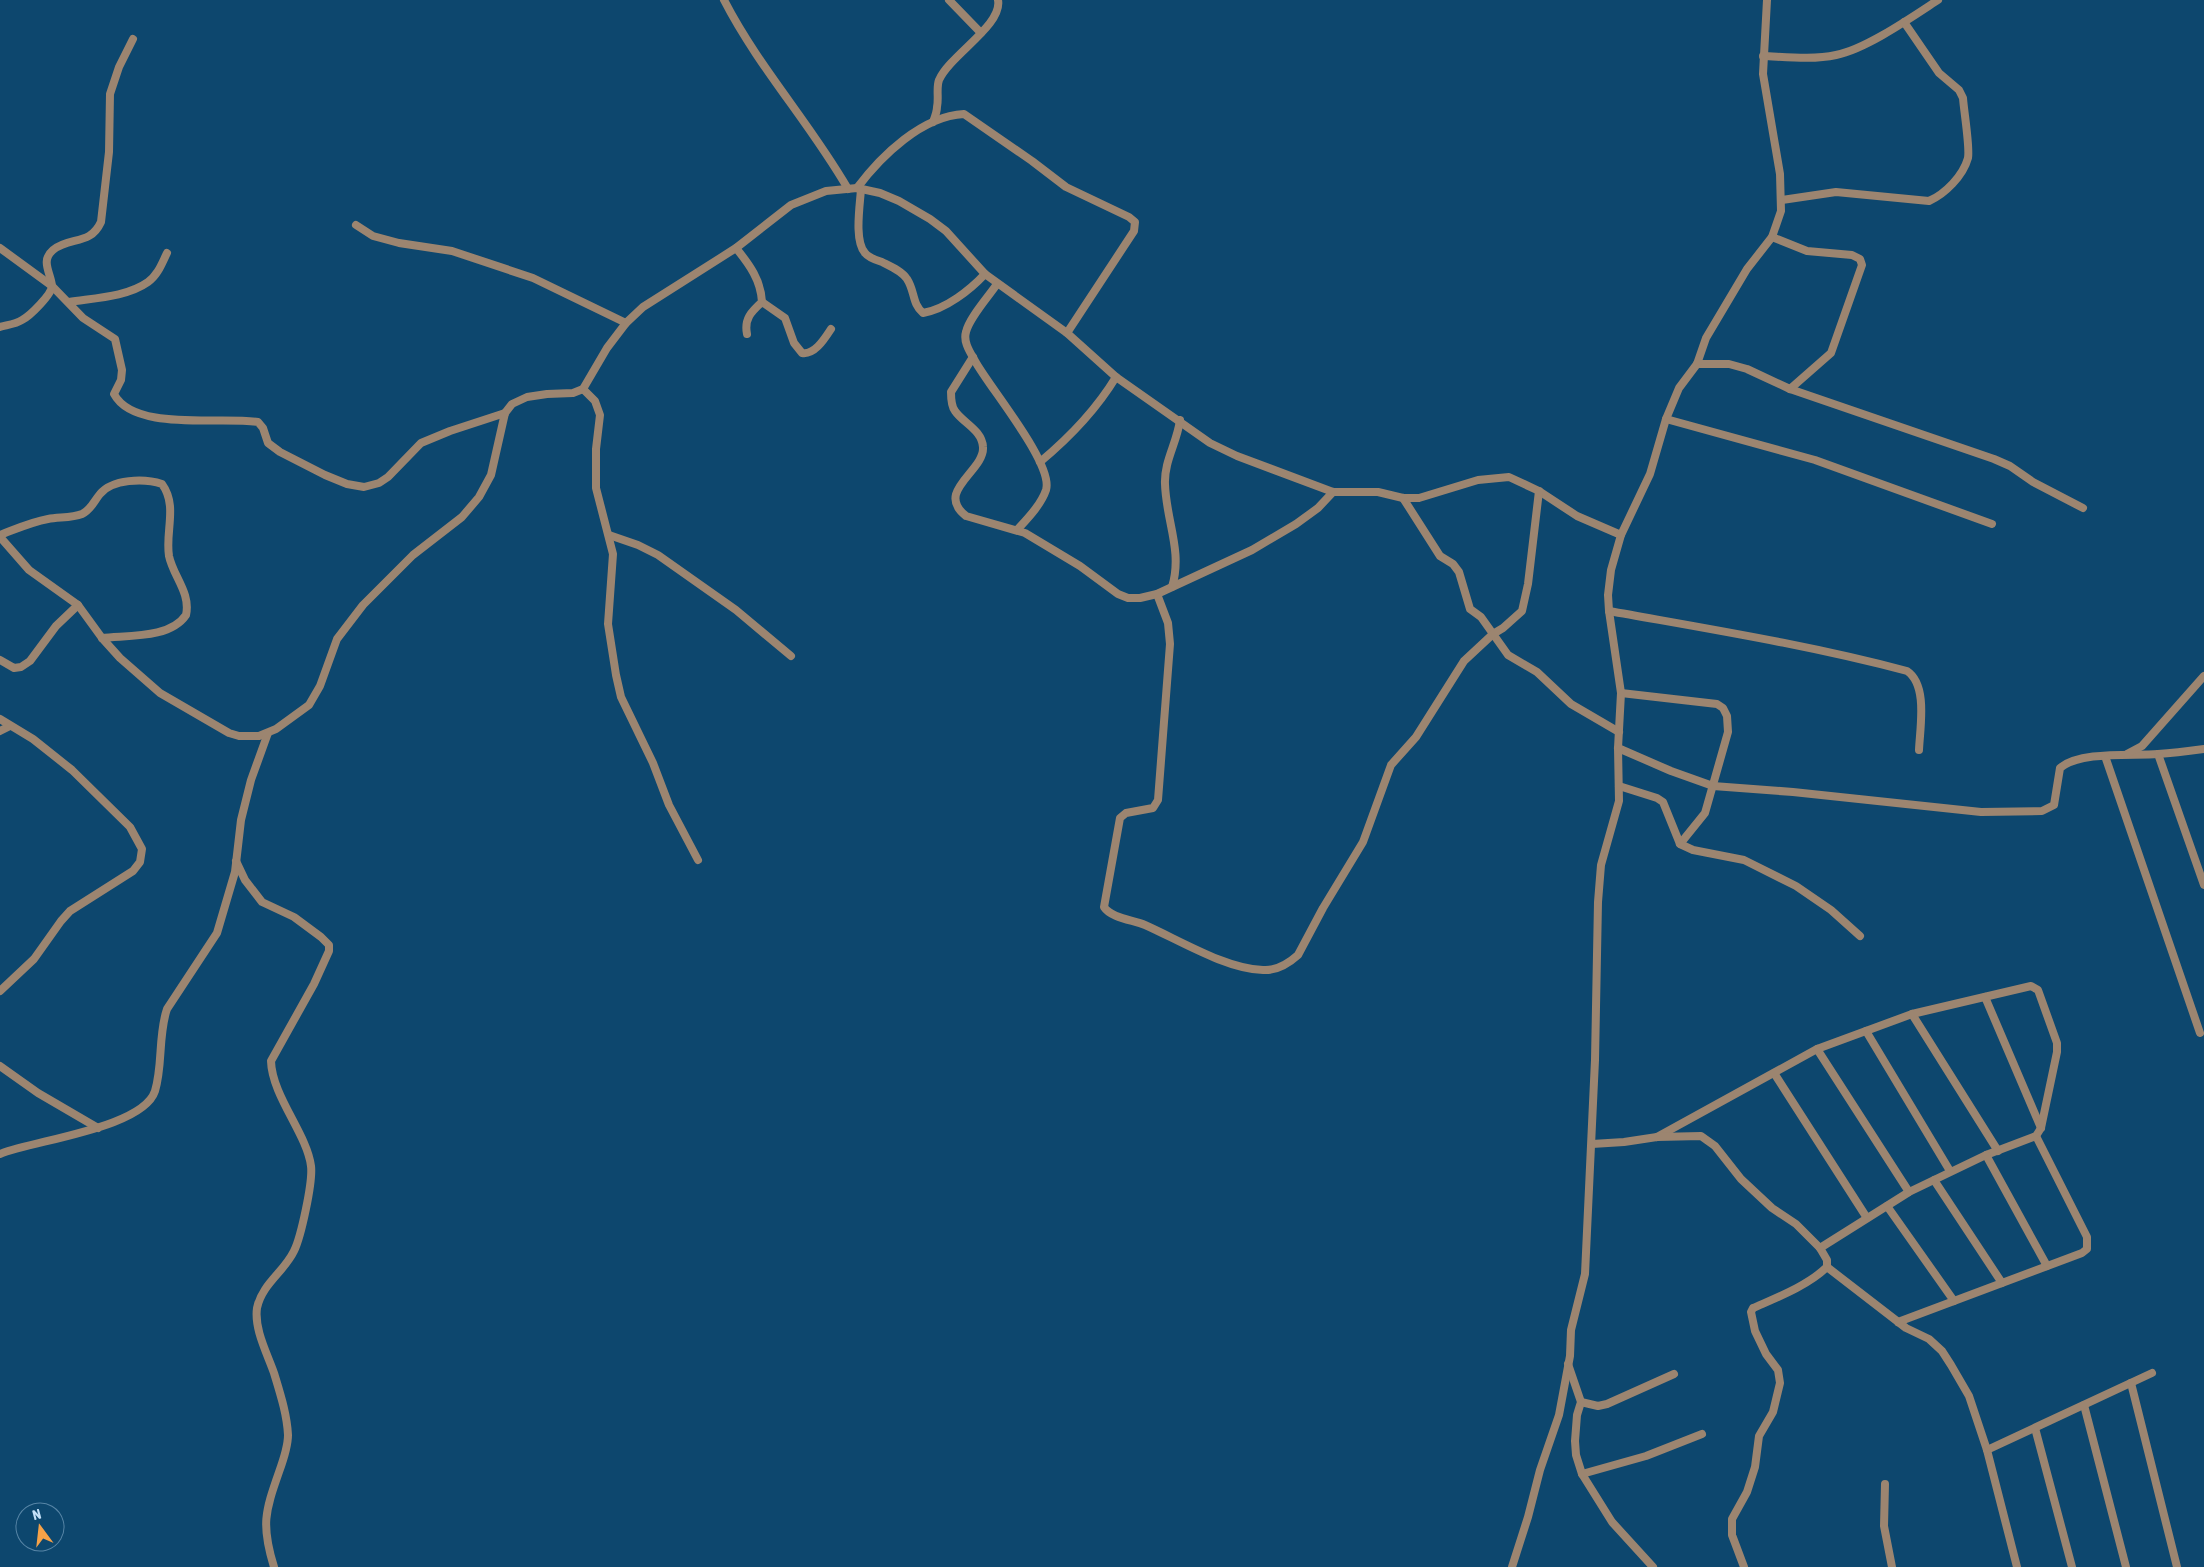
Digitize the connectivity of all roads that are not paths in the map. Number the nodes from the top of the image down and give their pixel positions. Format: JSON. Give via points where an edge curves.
{"nodes":[{"id":1,"x":724,"y":0,"type":"edge"},
{"id":2,"x":949,"y":0,"type":"edge"},
{"id":3,"x":998,"y":0,"type":"edge"},
{"id":4,"x":1767,"y":0,"type":"edge"},
{"id":5,"x":1938,"y":0,"type":"edge"},
{"id":6,"x":1904,"y":22,"type":"junction"},
{"id":7,"x":982,"y":33,"type":"junction"},
{"id":8,"x":133,"y":39,"type":"dead end"},
{"id":9,"x":1763,"y":56,"type":"junction"},
{"id":10,"x":933,"y":122,"type":"junction"},
{"id":11,"x":848,"y":189,"type":"junction"},
{"id":12,"x":859,"y":189,"type":"junction"},
{"id":13,"x":1782,"y":200,"type":"junction"},
{"id":14,"x":356,"y":226,"type":"dead end"},
{"id":15,"x":1772,"y":237,"type":"junction"},
{"id":16,"x":0,"y":248,"type":"edge"},
{"id":17,"x":736,"y":248,"type":"junction"},
{"id":18,"x":167,"y":253,"type":"dead end"},
{"id":19,"x":984,"y":274,"type":"junction"},
{"id":20,"x":997,"y":284,"type":"junction"},
{"id":21,"x":52,"y":286,"type":"junction"},
{"id":22,"x":69,"y":302,"type":"junction"},
{"id":23,"x":762,"y":302,"type":"junction"},
{"id":24,"x":626,"y":323,"type":"junction"},
{"id":25,"x":0,"y":327,"type":"edge"},
{"id":26,"x":831,"y":329,"type":"dead end"},
{"id":27,"x":1067,"y":333,"type":"junction"},
{"id":28,"x":747,"y":334,"type":"dead end"},
{"id":29,"x":973,"y":357,"type":"junction"},
{"id":30,"x":1697,"y":364,"type":"junction"},
{"id":31,"x":1116,"y":377,"type":"junction"},
{"id":32,"x":583,"y":389,"type":"junction"},
{"id":33,"x":1790,"y":389,"type":"junction"},
{"id":34,"x":505,"y":413,"type":"junction"},
{"id":35,"x":1666,"y":419,"type":"junction"},
{"id":36,"x":1180,"y":420,"type":"junction"},
{"id":37,"x":1040,"y":462,"type":"junction"},
{"id":38,"x":1539,"y":491,"type":"junction"},
{"id":39,"x":1333,"y":492,"type":"junction"},
{"id":40,"x":1403,"y":498,"type":"junction"},
{"id":41,"x":2083,"y":508,"type":"dead end"},
{"id":42,"x":1992,"y":524,"type":"dead end"},
{"id":43,"x":1017,"y":530,"type":"junction"},
{"id":44,"x":609,"y":535,"type":"junction"},
{"id":45,"x":1621,"y":535,"type":"junction"},
{"id":46,"x":0,"y":536,"type":"edge"},
{"id":47,"x":1172,"y":587,"type":"junction"},
{"id":48,"x":1157,"y":594,"type":"junction"},
{"id":49,"x":78,"y":605,"type":"junction"},
{"id":50,"x":1609,"y":611,"type":"junction"},
{"id":51,"x":1493,"y":634,"type":"junction"},
{"id":52,"x":102,"y":638,"type":"junction"},
{"id":53,"x":791,"y":656,"type":"dead end"},
{"id":54,"x":0,"y":660,"type":"edge"},
{"id":55,"x":2204,"y":676,"type":"edge"},
{"id":56,"x":1621,"y":693,"type":"junction"},
{"id":57,"x":0,"y":719,"type":"edge"},
{"id":58,"x":10,"y":726,"type":"junction"},
{"id":59,"x":0,"y":731,"type":"edge"},
{"id":60,"x":1619,"y":732,"type":"junction"},
{"id":61,"x":268,"y":733,"type":"junction"},
{"id":62,"x":1618,"y":748,"type":"junction"},
{"id":63,"x":2204,"y":749,"type":"edge"},
{"id":64,"x":1919,"y":750,"type":"dead end"},
{"id":65,"x":2158,"y":754,"type":"junction"},
{"id":66,"x":2124,"y":755,"type":"junction"},
{"id":67,"x":2105,"y":756,"type":"junction"},
{"id":68,"x":1619,"y":786,"type":"junction"},
{"id":69,"x":1713,"y":786,"type":"junction"},
{"id":70,"x":1680,"y":844,"type":"junction"},
{"id":71,"x":698,"y":860,"type":"dead end"},
{"id":72,"x":236,"y":861,"type":"junction"},
{"id":73,"x":2204,"y":886,"type":"edge"},
{"id":74,"x":1860,"y":936,"type":"dead end"},
{"id":75,"x":0,"y":991,"type":"edge"},
{"id":76,"x":1984,"y":997,"type":"junction"},
{"id":77,"x":1912,"y":1014,"type":"junction"},
{"id":78,"x":1866,"y":1031,"type":"junction"},
{"id":79,"x":2200,"y":1033,"type":"dead end"},
{"id":80,"x":1817,"y":1049,"type":"junction"},
{"id":81,"x":0,"y":1066,"type":"edge"},
{"id":82,"x":1774,"y":1073,"type":"junction"},
{"id":83,"x":98,"y":1128,"type":"junction"},
{"id":84,"x":2041,"y":1128,"type":"junction"},
{"id":85,"x":1657,"y":1136,"type":"junction"},
{"id":86,"x":2036,"y":1136,"type":"junction"},
{"id":87,"x":1592,"y":1144,"type":"junction"},
{"id":88,"x":1998,"y":1151,"type":"junction"},
{"id":89,"x":0,"y":1154,"type":"edge"},
{"id":90,"x":1986,"y":1155,"type":"junction"},
{"id":91,"x":1950,"y":1171,"type":"junction"},
{"id":92,"x":1934,"y":1180,"type":"junction"},
{"id":93,"x":1909,"y":1192,"type":"junction"},
{"id":94,"x":1888,"y":1206,"type":"junction"},
{"id":95,"x":1866,"y":1218,"type":"junction"},
{"id":96,"x":1820,"y":1248,"type":"junction"},
{"id":97,"x":2047,"y":1266,"type":"junction"},
{"id":98,"x":1826,"y":1267,"type":"junction"},
{"id":99,"x":2002,"y":1283,"type":"junction"},
{"id":100,"x":1954,"y":1301,"type":"junction"},
{"id":101,"x":1898,"y":1322,"type":"junction"},
{"id":102,"x":1568,"y":1364,"type":"junction"},
{"id":103,"x":2152,"y":1373,"type":"dead end"},
{"id":104,"x":1674,"y":1374,"type":"dead end"},
{"id":105,"x":2130,"y":1383,"type":"junction"},
{"id":106,"x":1581,"y":1402,"type":"junction"},
{"id":107,"x":2084,"y":1405,"type":"junction"},
{"id":108,"x":2035,"y":1428,"type":"junction"},
{"id":109,"x":1702,"y":1434,"type":"dead end"},
{"id":110,"x":1987,"y":1450,"type":"junction"},
{"id":111,"x":1582,"y":1474,"type":"junction"},
{"id":112,"x":1885,"y":1484,"type":"dead end"},
{"id":113,"x":274,"y":1567,"type":"edge"},
{"id":114,"x":1512,"y":1567,"type":"edge"},
{"id":115,"x":1653,"y":1567,"type":"edge"},
{"id":116,"x":1744,"y":1567,"type":"edge"},
{"id":117,"x":1892,"y":1567,"type":"edge"},
{"id":118,"x":2017,"y":1567,"type":"edge"},
{"id":119,"x":2072,"y":1567,"type":"edge"},
{"id":120,"x":2126,"y":1567,"type":"edge"},
{"id":121,"x":2177,"y":1567,"type":"edge"}],
"edges":[{"from":1,"to":11,"type":"street","via":[[763,67]]},
{"from":2,"to":7,"type":"street"},
{"from":3,"to":7,"type":"street","via":[[999,9]]},
{"from":4,"to":9,"type":"street"},
{"from":5,"to":6,"type":"street"},
{"from":6,"to":9,"type":"street","via":[[1842,54],[1826,57]]},
{"from":6,"to":13,"type":"street","via":[[1939,73],[1959,90],[1963,98],[1968,157],[1958,176],[1942,194],[1929,201],[1836,192]]},
{"from":7,"to":10,"type":"street","via":[[959,53],[939,80],[938,106]]},
{"from":8,"to":21,"type":"street","via":[[110,94],[109,152],[101,222],[91,236],[54,249],[49,254],[46,265]]},
{"from":9,"to":13,"type":"street"},
{"from":10,"to":12,"type":"street","via":[[874,165]]},
{"from":10,"to":27,"type":"street","via":[[950,115],[964,114],[1066,187],[1135,222],[1134,231]]},
{"from":11,"to":12,"type":"street"},
{"from":11,"to":17,"type":"street","via":[[826,191],[791,205]]},
{"from":12,"to":19,"type":"street","via":[[899,201],[930,219],[946,231]]},
{"from":12,"to":19,"type":"street","via":[[860,245],[864,252],[907,279],[916,307],[923,313],[943,306],[974,285]]},
{"from":13,"to":15,"type":"street"},
{"from":14,"to":24,"type":"street","via":[[373,236],[452,252],[533,278]]},
{"from":15,"to":30,"type":"street","via":[[1739,282],[1706,338]]},
{"from":15,"to":33,"type":"street","via":[[1807,251],[1852,255],[1860,259],[1862,265],[1831,353]]},
{"from":16,"to":21,"type":"street"},
{"from":17,"to":23,"type":"street","via":[[757,279]]},
{"from":17,"to":24,"type":"street","via":[[643,307]]},
{"from":18,"to":22,"type":"street","via":[[159,271],[135,289]]},
{"from":19,"to":20,"type":"street"},
{"from":20,"to":27,"type":"street"},
{"from":20,"to":29,"type":"street","via":[[966,332]]},
{"from":21,"to":22,"type":"street"},
{"from":21,"to":25,"type":"street","via":[[49,294],[24,319]]},
{"from":22,"to":34,"type":"street","via":[[83,318],[115,339],[122,370],[114,394],[123,403],[156,418],[258,422],[268,443],[280,452],[347,484],[364,487],[379,483],[421,443]]},
{"from":23,"to":26,"type":"street","via":[[786,318],[794,343],[802,353],[814,350]]},
{"from":23,"to":28,"type":"street","via":[[748,317],[745,324]]},
{"from":24,"to":32,"type":"street"},
{"from":27,"to":31,"type":"street"},
{"from":29,"to":37,"type":"street"},
{"from":29,"to":43,"type":"street","via":[[952,387],[952,400],[953,409],[978,434],[983,446],[982,456],[958,489],[956,503],[966,516]]},
{"from":30,"to":33,"type":"street","via":[[1729,364]]},
{"from":30,"to":35,"type":"street","via":[[1679,388]]},
{"from":31,"to":36,"type":"street"},
{"from":31,"to":37,"type":"street","via":[[1075,431]]},
{"from":32,"to":34,"type":"street","via":[[518,400]]},
{"from":32,"to":44,"type":"street","via":[[595,401],[600,415],[596,488]]},
{"from":33,"to":41,"type":"street","via":[[1994,459]]},
{"from":34,"to":61,"type":"street","via":[[491,475],[479,497],[462,517],[413,554],[363,605],[337,638],[320,686],[309,705]]},
{"from":35,"to":42,"type":"street","via":[[1816,460]]},
{"from":35,"to":45,"type":"street","via":[[1650,474]]},
{"from":36,"to":39,"type":"street","via":[[1210,443],[1237,456]]},
{"from":36,"to":47,"type":"street","via":[[1178,437],[1165,467],[1166,501],[1177,562]]},
{"from":37,"to":43,"type":"street","via":[[1047,478],[1046,490]]},
{"from":38,"to":40,"type":"street","via":[[1510,477],[1500,477],[1478,480],[1419,498]]},
{"from":38,"to":45,"type":"street","via":[[1578,516]]},
{"from":38,"to":51,"type":"street","via":[[1525,603],[1515,619]]},
{"from":39,"to":40,"type":"street","via":[[1378,492]]},
{"from":39,"to":47,"type":"street","via":[[1296,524],[1252,550]]},
{"from":40,"to":51,"type":"street","via":[[1440,556],[1459,572],[1470,609],[1481,617]]},
{"from":43,"to":48,"type":"street","via":[[1080,566],[1118,594],[1128,598]]},
{"from":44,"to":53,"type":"street","via":[[658,555],[736,610]]},
{"from":44,"to":71,"type":"street","via":[[613,554],[608,624],[622,697],[681,830]]},
{"from":45,"to":50,"type":"street","via":[[1610,570]]},
{"from":46,"to":49,"type":"street","via":[[33,573]]},
{"from":46,"to":52,"type":"street","via":[[34,522],[83,514],[108,487],[117,484],[149,481],[162,484],[170,504],[169,556],[183,590],[186,615],[165,630]]},
{"from":47,"to":48,"type":"street"},
{"from":48,"to":51,"type":"street","via":[[1168,623],[1170,644],[1158,800],[1153,808],[1126,813],[1120,818],[1104,907],[1113,914],[1143,924],[1187,946],[1233,964],[1263,970],[1283,965],[1298,955],[1363,842],[1391,765],[1416,737],[1464,661]]},
{"from":49,"to":52,"type":"street"},
{"from":49,"to":54,"type":"street","via":[[56,626],[26,665],[14,668]]},
{"from":50,"to":56,"type":"street"},
{"from":50,"to":64,"type":"street","via":[[1810,647],[1907,671],[1914,675],[1920,687]]},
{"from":51,"to":60,"type":"street","via":[[1508,655],[1537,672],[1571,704]]},
{"from":52,"to":61,"type":"street","via":[[138,675],[172,700],[239,736],[252,738]]},
{"from":55,"to":66,"type":"street","via":[[2142,746]]},
{"from":56,"to":60,"type":"street"},
{"from":56,"to":69,"type":"street","via":[[1717,704],[1723,708],[1728,732]]},
{"from":57,"to":58,"type":"street"},
{"from":58,"to":59,"type":"street"},
{"from":58,"to":75,"type":"street","via":[[33,739],[91,787],[130,827],[142,849],[140,862],[133,871],[70,911],[34,959]]},
{"from":60,"to":62,"type":"street"},
{"from":61,"to":72,"type":"street","via":[[241,820]]},
{"from":62,"to":68,"type":"street"},
{"from":62,"to":69,"type":"street"},
{"from":63,"to":65,"type":"street"},
{"from":65,"to":66,"type":"street"},
{"from":65,"to":73,"type":"street"},
{"from":66,"to":67,"type":"street"},
{"from":67,"to":69,"type":"street","via":[[2066,763],[2060,768],[2054,805],[2042,811],[1981,812]]},
{"from":67,"to":79,"type":"street"},
{"from":68,"to":70,"type":"street","via":[[1663,802]]},
{"from":68,"to":87,"type":"street","via":[[1617,815],[1601,865],[1598,902]]},
{"from":69,"to":70,"type":"street","via":[[1705,813]]},
{"from":70,"to":74,"type":"street","via":[[1693,850],[1744,860],[1796,886],[1831,910]]},
{"from":72,"to":83,"type":"street","via":[[217,933],[167,1009],[150,1101],[141,1110]]},
{"from":72,"to":113,"type":"street","via":[[245,880],[262,902],[294,917],[326,941],[329,951],[271,1061],[278,1088],[311,1166],[310,1186],[295,1250],[264,1290],[257,1310],[259,1329],[282,1400],[288,1438],[265,1519],[266,1544]]},
{"from":76,"to":77,"type":"street"},
{"from":76,"to":84,"type":"street"},
{"from":76,"to":84,"type":"street","via":[[2031,986],[2038,990],[2057,1043]]},
{"from":77,"to":78,"type":"street"},
{"from":77,"to":88,"type":"street"},
{"from":78,"to":80,"type":"street"},
{"from":78,"to":91,"type":"street"},
{"from":80,"to":82,"type":"street"},
{"from":80,"to":93,"type":"street"},
{"from":81,"to":83,"type":"street","via":[[38,1093]]},
{"from":82,"to":85,"type":"street"},
{"from":82,"to":95,"type":"street"},
{"from":83,"to":89,"type":"street"},
{"from":84,"to":86,"type":"street"},
{"from":85,"to":87,"type":"street"},
{"from":85,"to":96,"type":"street","via":[[1701,1136],[1714,1146],[1741,1179]]},
{"from":86,"to":88,"type":"street"},
{"from":86,"to":97,"type":"street","via":[[2088,1243],[2082,1254]]},
{"from":87,"to":102,"type":"street","via":[[1585,1274]]},
{"from":88,"to":90,"type":"street"},
{"from":90,"to":91,"type":"street"},
{"from":90,"to":97,"type":"street"},
{"from":91,"to":92,"type":"street"},
{"from":92,"to":93,"type":"street"},
{"from":92,"to":99,"type":"street"},
{"from":93,"to":94,"type":"street"},
{"from":94,"to":95,"type":"street"},
{"from":94,"to":100,"type":"street"},
{"from":95,"to":96,"type":"street"},
{"from":96,"to":98,"type":"street"},
{"from":97,"to":99,"type":"street"},
{"from":98,"to":101,"type":"street"},
{"from":98,"to":116,"type":"street","via":[[1751,1312],[1755,1331],[1778,1370],[1780,1383],[1773,1412],[1759,1436],[1755,1467],[1747,1492],[1732,1519],[1732,1535]]},
{"from":99,"to":100,"type":"street"},
{"from":100,"to":101,"type":"street"},
{"from":101,"to":110,"type":"street","via":[[1929,1339],[1942,1351],[1968,1396]]},
{"from":102,"to":106,"type":"street"},
{"from":102,"to":114,"type":"street","via":[[1557,1422]]},
{"from":103,"to":105,"type":"street"},
{"from":104,"to":106,"type":"street","via":[[1607,1404],[1598,1406]]},
{"from":105,"to":107,"type":"street"},
{"from":105,"to":121,"type":"street"},
{"from":106,"to":111,"type":"street","via":[[1575,1441]]},
{"from":107,"to":108,"type":"street"},
{"from":107,"to":120,"type":"street"},
{"from":108,"to":110,"type":"street"},
{"from":108,"to":119,"type":"street"},
{"from":109,"to":111,"type":"street","via":[[1646,1456]]},
{"from":110,"to":118,"type":"street"},
{"from":111,"to":115,"type":"street","via":[[1612,1522]]},
{"from":112,"to":117,"type":"street","via":[[1884,1526]]}]}
